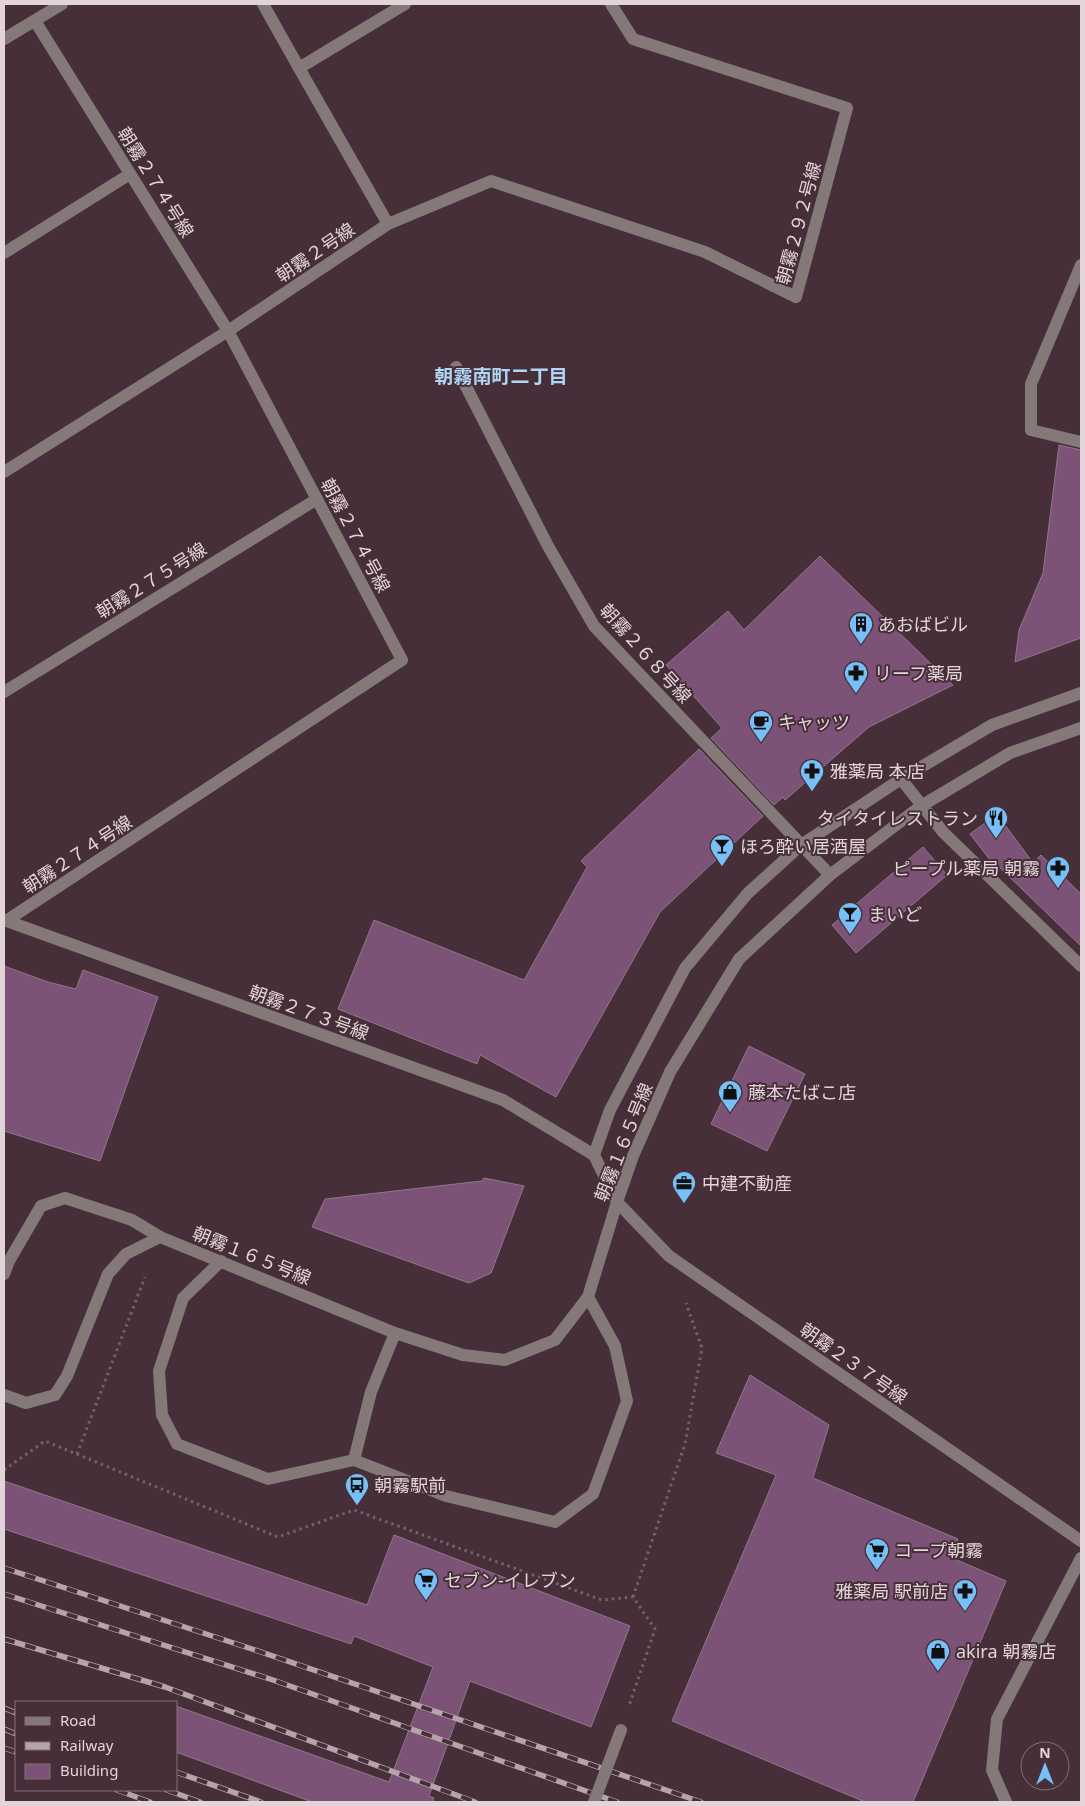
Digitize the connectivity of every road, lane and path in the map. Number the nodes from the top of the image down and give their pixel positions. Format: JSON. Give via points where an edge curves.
{"nodes":[{"id":1,"x":62,"y":4,"type":"edge"},
{"id":2,"x":263,"y":4,"type":"edge"},
{"id":3,"x":405,"y":4,"type":"edge"},
{"id":4,"x":611,"y":4,"type":"edge"},
{"id":5,"x":35,"y":21,"type":"junction"},
{"id":6,"x":4,"y":39,"type":"edge"},
{"id":7,"x":299,"y":68,"type":"junction"},
{"id":8,"x":130,"y":174,"type":"junction"},
{"id":9,"x":388,"y":224,"type":"junction"},
{"id":10,"x":4,"y":253,"type":"edge"},
{"id":11,"x":1081,"y":265,"type":"edge"},
{"id":12,"x":228,"y":332,"type":"junction"},
{"id":13,"x":456,"y":367,"type":"dead end"},
{"id":14,"x":1081,"y":442,"type":"edge"},
{"id":15,"x":4,"y":472,"type":"edge"},
{"id":16,"x":316,"y":499,"type":"junction"},
{"id":17,"x":4,"y":692,"type":"edge"},
{"id":18,"x":1081,"y":693,"type":"edge"},
{"id":19,"x":1081,"y":728,"type":"edge"},
{"id":20,"x":901,"y":779,"type":"junction"},
{"id":21,"x":921,"y":806,"type":"junction"},
{"id":22,"x":801,"y":845,"type":"junction"},
{"id":23,"x":830,"y":875,"type":"junction"},
{"id":24,"x":5,"y":920,"type":"edge"},
{"id":25,"x":1081,"y":966,"type":"edge"},
{"id":26,"x":594,"y":1155,"type":"junction"},
{"id":27,"x":617,"y":1202,"type":"junction"},
{"id":28,"x":160,"y":1237,"type":"junction"},
{"id":29,"x":6,"y":1260,"type":"edge"},
{"id":30,"x":221,"y":1261,"type":"junction"},
{"id":31,"x":4,"y":1274,"type":"edge"},
{"id":32,"x":588,"y":1297,"type":"junction"},
{"id":33,"x":685,"y":1302,"type":"dead end"},
{"id":34,"x":395,"y":1333,"type":"junction"},
{"id":35,"x":4,"y":1395,"type":"edge"},
{"id":36,"x":77,"y":1454,"type":"junction"},
{"id":37,"x":354,"y":1460,"type":"junction"},
{"id":38,"x":4,"y":1470,"type":"edge"},
{"id":39,"x":1081,"y":1541,"type":"edge"},
{"id":40,"x":1081,"y":1558,"type":"edge"},
{"id":41,"x":633,"y":1597,"type":"junction"},
{"id":42,"x":626,"y":1713,"type":"dead end"},
{"id":43,"x":621,"y":1730,"type":"dead end"},
{"id":44,"x":594,"y":1802,"type":"edge"},
{"id":45,"x":1006,"y":1802,"type":"edge"}],
"edges":[{"from":1,"to":5,"type":"street"},
{"from":2,"to":7,"type":"street"},
{"from":3,"to":7,"type":"street"},
{"from":4,"to":9,"type":"street","name":"朝霧２９２号線","via":[[633,39],[847,108],[796,297],[705,252],[491,181]]},
{"from":5,"to":6,"type":"street"},
{"from":5,"to":8,"type":"street","name":"朝霧２７４号線"},
{"from":7,"to":9,"type":"street"},
{"from":8,"to":10,"type":"street"},
{"from":8,"to":12,"type":"street","name":"朝霧２７４号線"},
{"from":9,"to":12,"type":"street","name":"朝霧２号線"},
{"from":11,"to":14,"type":"street","via":[[1031,384],[1031,430]]},
{"from":12,"to":15,"type":"street","name":"朝霧２号線"},
{"from":12,"to":16,"type":"street","name":"朝霧２７４号線"},
{"from":13,"to":22,"type":"street","name":"朝霧２６８号線","via":[[548,546],[594,626]]},
{"from":16,"to":17,"type":"street","name":"朝霧２７５号線"},
{"from":16,"to":24,"type":"street","name":"朝霧２７４号線","via":[[402,660]]},
{"from":18,"to":20,"type":"street","name":"朝霧１６５号線","via":[[992,725]]},
{"from":19,"to":21,"type":"street","name":"朝霧１６５号線","via":[[1010,754]]},
{"from":20,"to":21,"type":"street"},
{"from":20,"to":22,"type":"street","name":"朝霧１６５号線"},
{"from":21,"to":23,"type":"street","name":"朝霧１６５号線"},
{"from":21,"to":25,"type":"street","via":[[943,832]]},
{"from":22,"to":23,"type":"street","name":"朝霧２６８号線"},
{"from":22,"to":26,"type":"street","name":"朝霧１６５号線","via":[[748,893],[685,968],[610,1110]]},
{"from":23,"to":27,"type":"street","name":"朝霧１６５号線","via":[[740,959],[670,1072],[633,1156]]},
{"from":24,"to":26,"type":"street","name":"朝霧２７３号線","via":[[503,1100]]},
{"from":26,"to":27,"type":"street","name":"朝霧２３７号線"},
{"from":27,"to":32,"type":"street","name":"朝霧１６５号線"},
{"from":27,"to":39,"type":"street","name":"朝霧２３７号線","via":[[669,1256]]},
{"from":28,"to":29,"type":"street","name":"朝霧１６５号線","via":[[132,1220],[65,1198],[41,1206]]},
{"from":28,"to":30,"type":"street","name":"朝霧１６５号線"},
{"from":28,"to":35,"type":"street","via":[[126,1254],[108,1274],[67,1376],[55,1395],[26,1403]]},
{"from":28,"to":36,"type":"path"},
{"from":29,"to":31,"type":"street","name":"朝霧１６５号線"},
{"from":30,"to":34,"type":"street","name":"朝霧１６５号線"},
{"from":30,"to":37,"type":"street","via":[[183,1298],[159,1371],[162,1415],[177,1444],[268,1479]]},
{"from":32,"to":34,"type":"street","name":"朝霧１６５号線","via":[[555,1340],[505,1360],[463,1355]]},
{"from":32,"to":37,"type":"street","via":[[616,1346],[626,1401],[593,1494],[555,1522],[446,1496]]},
{"from":33,"to":41,"type":"path","via":[[702,1348],[685,1444]]},
{"from":34,"to":37,"type":"street","via":[[371,1392]]},
{"from":36,"to":38,"type":"path","via":[[45,1441]]},
{"from":36,"to":41,"type":"path","via":[[278,1536],[354,1510],[602,1600]]},
{"from":40,"to":45,"type":"street","via":[[997,1719],[992,1770]]},
{"from":41,"to":42,"type":"path","via":[[655,1629]]},
{"from":43,"to":44,"type":"street","bridge":true}]}
